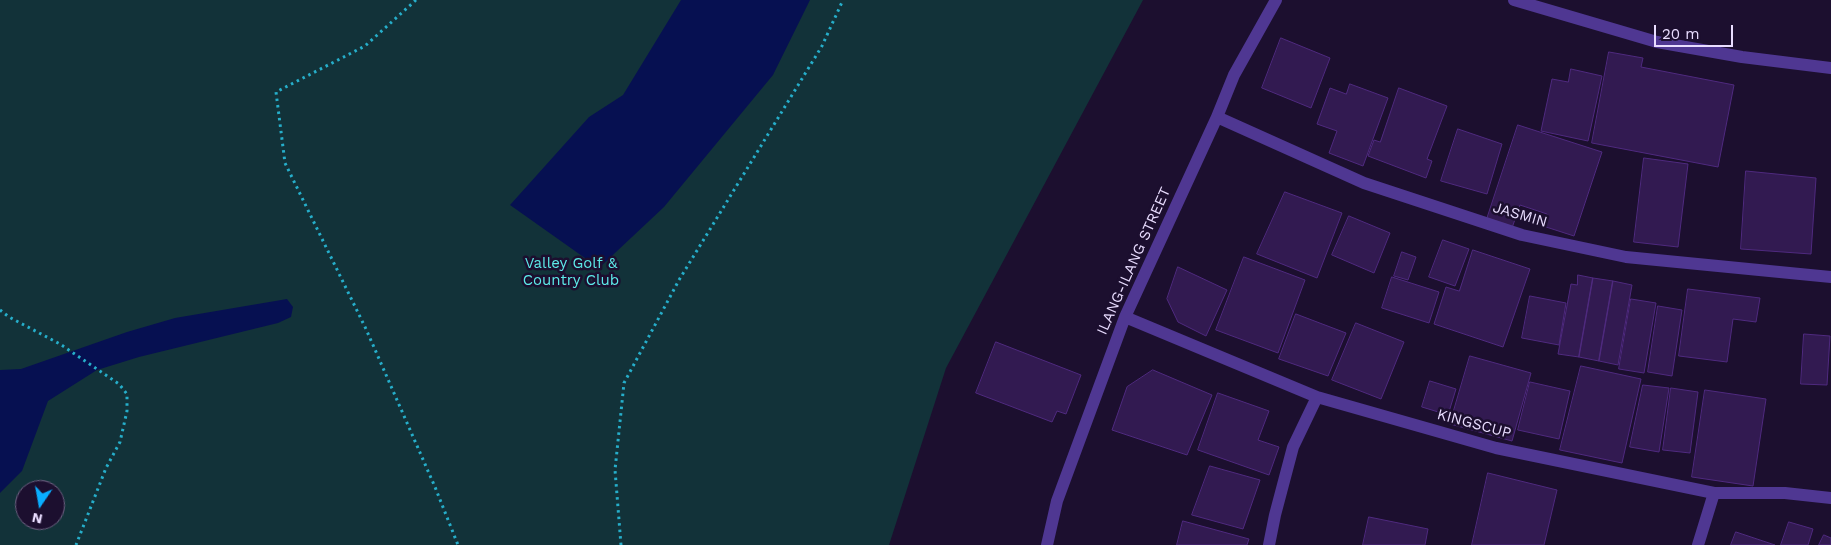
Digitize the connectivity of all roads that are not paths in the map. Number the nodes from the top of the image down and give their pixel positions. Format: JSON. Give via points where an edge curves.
{"nodes":[{"id":1,"x":1276,"y":0,"type":"edge"},
{"id":2,"x":1514,"y":0,"type":"edge"},
{"id":3,"x":1831,"y":68,"type":"edge"},
{"id":4,"x":1217,"y":117,"type":"junction"},
{"id":5,"x":1831,"y":277,"type":"edge"},
{"id":6,"x":1125,"y":317,"type":"junction"},
{"id":7,"x":1317,"y":398,"type":"junction"},
{"id":8,"x":1714,"y":493,"type":"junction"},
{"id":9,"x":1831,"y":498,"type":"edge"},
{"id":10,"x":1047,"y":545,"type":"edge"},
{"id":11,"x":1269,"y":545,"type":"edge"},
{"id":12,"x":1698,"y":545,"type":"edge"}],
"edges":[{"from":1,"to":4,"type":"street","name":"ILANG-ILANG STREET","via":[[1234,75]]},
{"from":2,"to":3,"type":"street","via":[[1657,42]]},
{"from":4,"to":5,"type":"street","name":"JASMIN","via":[[1364,183],[1522,235],[1626,257]]},
{"from":4,"to":6,"type":"street","name":"ILANG-ILANG STREET"},
{"from":6,"to":7,"type":"street","name":"KINGSCUP"},
{"from":6,"to":10,"type":"street","name":"ILANG-ILANG STREET","via":[[1058,500]]},
{"from":7,"to":8,"type":"street","name":"KINGSCUP","via":[[1496,448]]},
{"from":7,"to":11,"type":"street","via":[[1293,447]]},
{"from":8,"to":9,"type":"street","name":"KINGSCUP","via":[[1785,493]]},
{"from":8,"to":12,"type":"street"}]}
